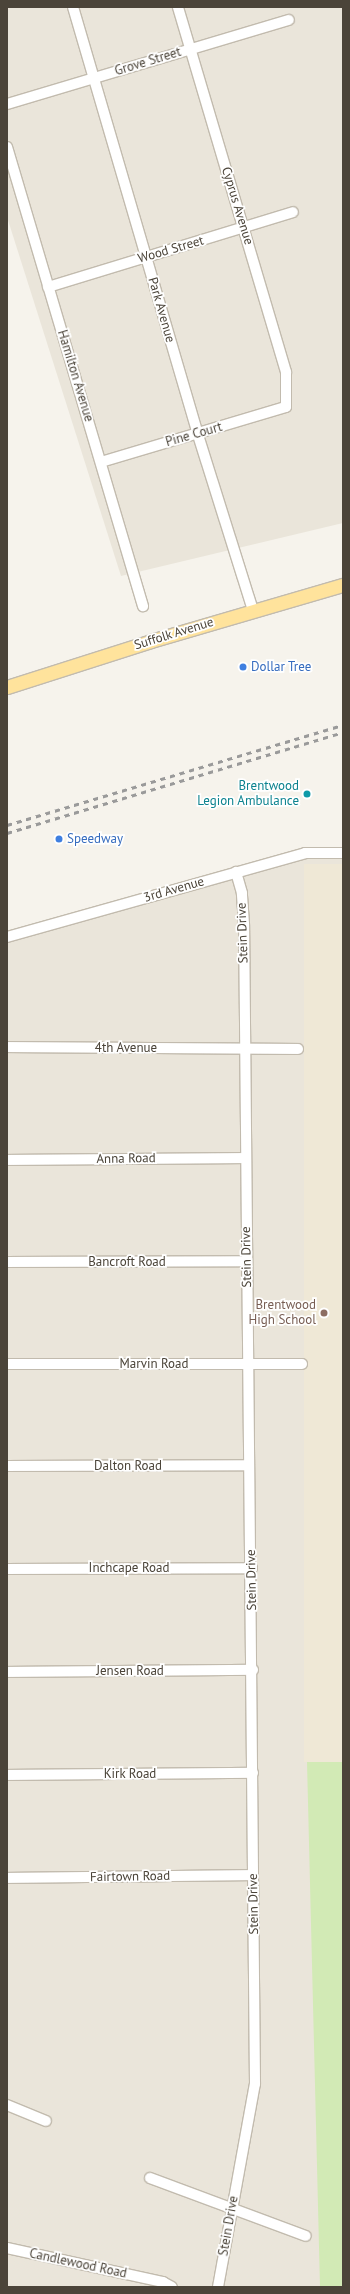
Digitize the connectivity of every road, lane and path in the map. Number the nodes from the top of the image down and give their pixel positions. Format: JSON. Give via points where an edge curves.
{"nodes":[{"id":1,"x":73,"y":7,"type":"edge"},
{"id":2,"x":178,"y":7,"type":"edge"},
{"id":3,"x":289,"y":20,"type":"dead end"},
{"id":4,"x":190,"y":49,"type":"junction"},
{"id":5,"x":92,"y":78,"type":"junction"},
{"id":6,"x":7,"y":104,"type":"edge"},
{"id":7,"x":7,"y":147,"type":"edge"},
{"id":8,"x":293,"y":212,"type":"dead end"},
{"id":9,"x":244,"y":228,"type":"junction"},
{"id":10,"x":145,"y":257,"type":"junction"},
{"id":11,"x":48,"y":287,"type":"junction"},
{"id":12,"x":286,"y":407,"type":"joint"},
{"id":13,"x":198,"y":435,"type":"junction"},
{"id":14,"x":101,"y":462,"type":"junction"},
{"id":15,"x":343,"y":585,"type":"edge"},
{"id":16,"x":143,"y":606,"type":"dead end"},
{"id":17,"x":254,"y":611,"type":"junction"},
{"id":18,"x":7,"y":687,"type":"edge"},
{"id":19,"x":343,"y":852,"type":"edge"},
{"id":20,"x":236,"y":872,"type":"junction"},
{"id":21,"x":7,"y":937,"type":"edge"},
{"id":22,"x":7,"y":1047,"type":"edge"},
{"id":23,"x":244,"y":1049,"type":"junction"},
{"id":24,"x":298,"y":1049,"type":"dead end"},
{"id":25,"x":245,"y":1158,"type":"junction"},
{"id":26,"x":7,"y":1160,"type":"edge"},
{"id":27,"x":247,"y":1261,"type":"junction"},
{"id":28,"x":7,"y":1262,"type":"edge"},
{"id":29,"x":7,"y":1364,"type":"edge"},
{"id":30,"x":248,"y":1364,"type":"junction"},
{"id":31,"x":302,"y":1364,"type":"dead end"},
{"id":32,"x":249,"y":1465,"type":"junction"},
{"id":33,"x":7,"y":1466,"type":"edge"},
{"id":34,"x":252,"y":1568,"type":"junction"},
{"id":35,"x":7,"y":1569,"type":"edge"},
{"id":36,"x":253,"y":1670,"type":"junction"},
{"id":37,"x":7,"y":1672,"type":"edge"},
{"id":38,"x":253,"y":1773,"type":"junction"},
{"id":39,"x":7,"y":1775,"type":"edge"},
{"id":40,"x":254,"y":1876,"type":"junction"},
{"id":41,"x":7,"y":1878,"type":"edge"},
{"id":42,"x":7,"y":2105,"type":"edge"},
{"id":43,"x":46,"y":2121,"type":"dead end"},
{"id":44,"x":150,"y":2178,"type":"dead end"},
{"id":45,"x":233,"y":2208,"type":"junction"},
{"id":46,"x":306,"y":2236,"type":"dead end"},
{"id":47,"x":7,"y":2248,"type":"edge"},
{"id":48,"x":172,"y":2287,"type":"edge"},
{"id":49,"x":218,"y":2287,"type":"edge"}],
"edges":[{"from":1,"to":5,"type":"street","name":"Park Avenue"},
{"from":2,"to":4,"type":"street","name":"Cyprus Avenue"},
{"from":3,"to":4,"type":"street","name":"Grove Street"},
{"from":4,"to":5,"type":"street","name":"Grove Street"},
{"from":4,"to":9,"type":"street","name":"Cyprus Avenue"},
{"from":5,"to":6,"type":"street","name":"Grove Street"},
{"from":5,"to":10,"type":"street","name":"Park Avenue"},
{"from":7,"to":11,"type":"street","name":"Hamilton Avenue"},
{"from":8,"to":9,"type":"street","name":"Wood Street"},
{"from":9,"to":10,"type":"street","name":"Wood Street"},
{"from":9,"to":12,"type":"street","name":"Cyprus Avenue","via":[[286,372]]},
{"from":10,"to":11,"type":"street","name":"Wood Street"},
{"from":10,"to":13,"type":"street","name":"Park Avenue"},
{"from":11,"to":14,"type":"street","name":"Hamilton Avenue"},
{"from":12,"to":13,"type":"street","name":"Pine Court"},
{"from":13,"to":14,"type":"street","name":"Pine Court"},
{"from":13,"to":17,"type":"street","name":"Park Avenue"},
{"from":14,"to":16,"type":"street","name":"Hamilton Avenue"},
{"from":15,"to":17,"type":"main road","name":"Suffolk Avenue"},
{"from":17,"to":18,"type":"main road","name":"Suffolk Avenue"},
{"from":19,"to":20,"type":"street","name":"3rd Avenue","via":[[305,853]]},
{"from":20,"to":21,"type":"street","name":"3rd Avenue"},
{"from":20,"to":23,"type":"street","name":"Stein Drive","via":[[242,893],[244,924]]},
{"from":22,"to":23,"type":"street","name":"4th Avenue"},
{"from":23,"to":24,"type":"street","name":"4th Avenue"},
{"from":23,"to":25,"type":"street","name":"Stein Drive"},
{"from":25,"to":26,"type":"street","name":"Anna Road"},
{"from":25,"to":27,"type":"street","name":"Stein Drive"},
{"from":27,"to":28,"type":"street","name":"Bancroft Road"},
{"from":27,"to":30,"type":"street","name":"Stein Drive"},
{"from":29,"to":30,"type":"street","name":"Marvin Road"},
{"from":30,"to":31,"type":"street","name":"Marvin Road"},
{"from":30,"to":32,"type":"street","name":"Stein Drive"},
{"from":32,"to":33,"type":"street","name":"Dalton Road"},
{"from":32,"to":34,"type":"street","name":"Stein Drive"},
{"from":34,"to":35,"type":"street","name":"Inchcape Road"},
{"from":34,"to":36,"type":"street","name":"Stein Drive"},
{"from":36,"to":37,"type":"street","name":"Jensen Road"},
{"from":36,"to":38,"type":"street","name":"Stein Drive"},
{"from":38,"to":39,"type":"street","name":"Kirk Road"},
{"from":38,"to":40,"type":"street","name":"Stein Drive"},
{"from":40,"to":41,"type":"street","name":"Fairtown Road"},
{"from":40,"to":45,"type":"street","name":"Stein Drive","via":[[255,2084]]},
{"from":42,"to":43,"type":"street"},
{"from":44,"to":45,"type":"street"},
{"from":45,"to":46,"type":"street"},
{"from":45,"to":49,"type":"street","name":"Stein Drive"},
{"from":47,"to":48,"type":"street","name":"Candlewood Road","via":[[163,2282]]}]}
